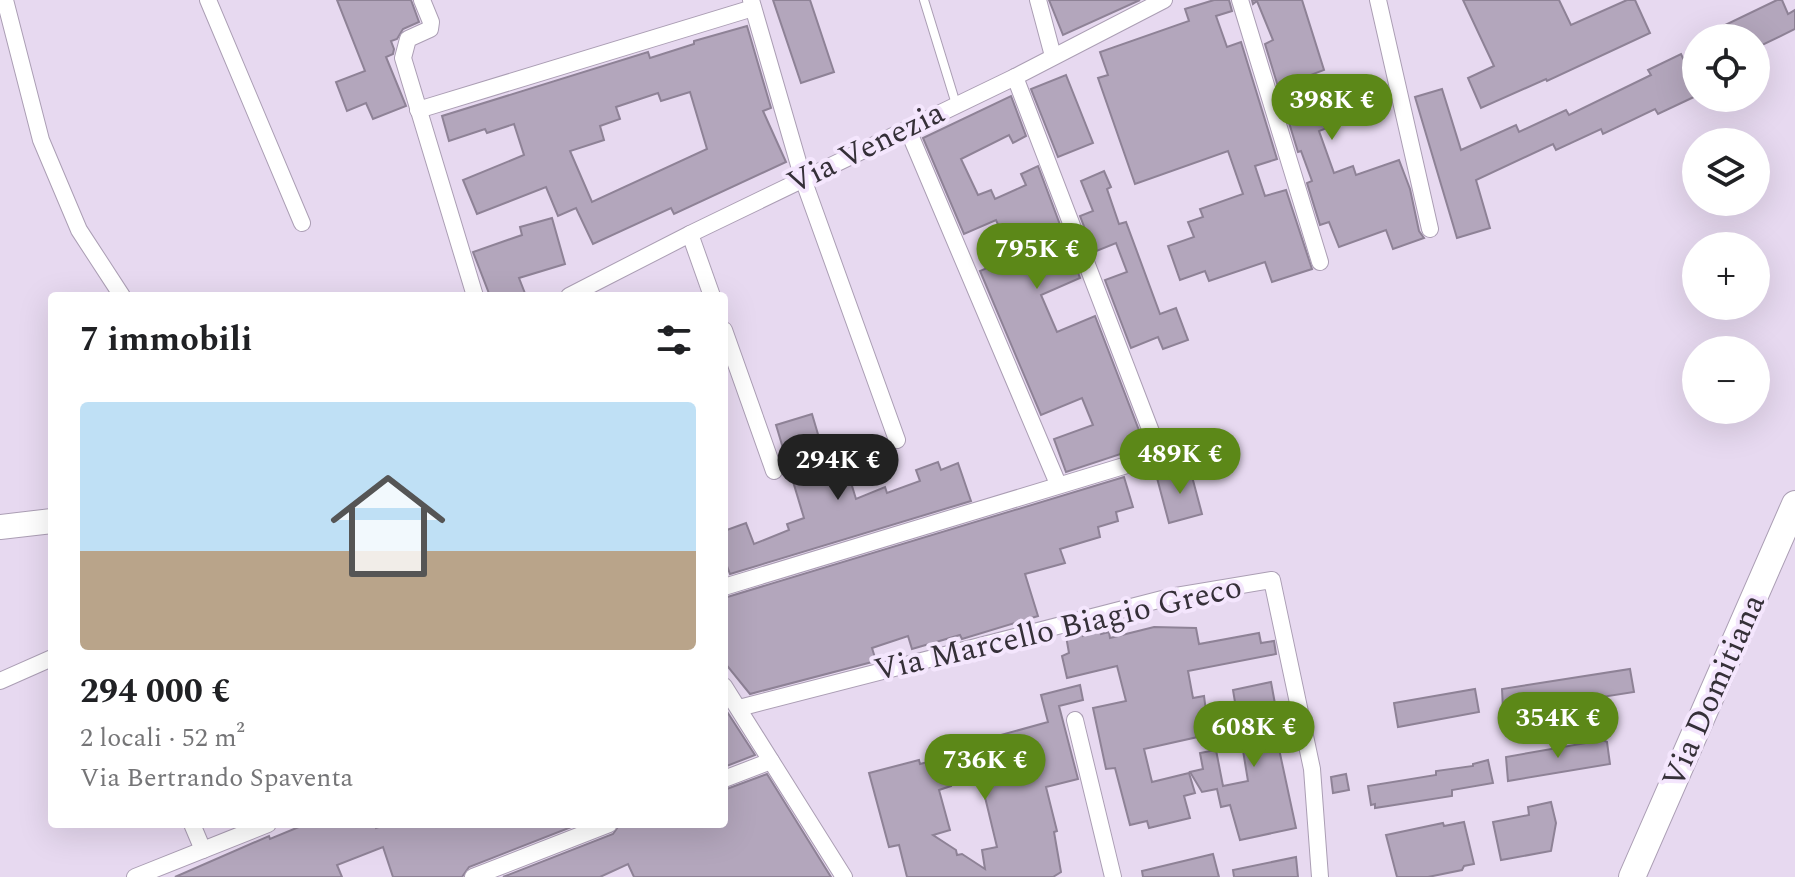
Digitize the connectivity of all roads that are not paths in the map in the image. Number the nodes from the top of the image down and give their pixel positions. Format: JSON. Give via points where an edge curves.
{"nodes":[{"id":1,"x":5,"y":0,"type":"edge"},
{"id":2,"x":208,"y":0,"type":"edge"},
{"id":3,"x":422,"y":0,"type":"edge"},
{"id":4,"x":924,"y":0,"type":"edge"},
{"id":5,"x":1038,"y":0,"type":"edge"},
{"id":6,"x":1162,"y":0,"type":"edge"},
{"id":7,"x":1240,"y":0,"type":"edge"},
{"id":8,"x":1378,"y":0,"type":"edge"},
{"id":9,"x":752,"y":4,"type":"edge"},
{"id":10,"x":1053,"y":56,"type":"junction"},
{"id":11,"x":1015,"y":77,"type":"junction"},
{"id":12,"x":956,"y":104,"type":"junction"},
{"id":13,"x":418,"y":110,"type":"junction"},
{"id":14,"x":908,"y":130,"type":"junction"},
{"id":15,"x":803,"y":179,"type":"junction"},
{"id":16,"x":302,"y":223,"type":"dead end"},
{"id":17,"x":1430,"y":229,"type":"dead end"},
{"id":18,"x":690,"y":234,"type":"junction"},
{"id":19,"x":1320,"y":262,"type":"dead end"},
{"id":20,"x":119,"y":292,"type":"edge"},
{"id":21,"x":474,"y":292,"type":"edge"},
{"id":22,"x":577,"y":292,"type":"edge"},
{"id":23,"x":711,"y":292,"type":"edge"},
{"id":24,"x":728,"y":341,"type":"edge"},
{"id":25,"x":897,"y":440,"type":"dead end"},
{"id":26,"x":774,"y":471,"type":"dead end"},
{"id":27,"x":1058,"y":484,"type":"junction"},
{"id":28,"x":1795,"y":504,"type":"edge"},
{"id":29,"x":48,"y":521,"type":"edge"},
{"id":30,"x":0,"y":527,"type":"edge"},
{"id":31,"x":728,"y":586,"type":"edge"},
{"id":32,"x":48,"y":660,"type":"edge"},
{"id":33,"x":0,"y":681,"type":"edge"},
{"id":34,"x":728,"y":692,"type":"edge"},
{"id":35,"x":739,"y":708,"type":"junction"},
{"id":36,"x":1075,"y":720,"type":"dead end"},
{"id":37,"x":771,"y":761,"type":"junction"},
{"id":38,"x":728,"y":777,"type":"edge"},
{"id":39,"x":194,"y":828,"type":"edge"},
{"id":40,"x":258,"y":828,"type":"edge"},
{"id":41,"x":599,"y":828,"type":"edge"},
{"id":42,"x":203,"y":850,"type":"junction"},
{"id":43,"x":135,"y":877,"type":"edge"},
{"id":44,"x":473,"y":877,"type":"edge"},
{"id":45,"x":844,"y":877,"type":"edge"},
{"id":46,"x":1113,"y":877,"type":"edge"},
{"id":47,"x":1320,"y":877,"type":"edge"},
{"id":48,"x":1632,"y":877,"type":"edge"}],
"edges":[{"from":1,"to":20,"type":"street","via":[[41,140],[79,230]]},
{"from":2,"to":16,"type":"street"},
{"from":3,"to":13,"type":"street","via":[[430,29],[408,39],[403,58]]},
{"from":4,"to":12,"type":"lane"},
{"from":5,"to":10,"type":"street"},
{"from":6,"to":10,"type":"street","name":"Via Venezia"},
{"from":7,"to":19,"type":"street"},
{"from":8,"to":17,"type":"street"},
{"from":9,"to":13,"type":"street"},
{"from":9,"to":15,"type":"street"},
{"from":10,"to":11,"type":"street","name":"Via Venezia"},
{"from":11,"to":12,"type":"street","name":"Via Venezia"},
{"from":11,"to":27,"type":"street","via":[[1160,455]]},
{"from":12,"to":14,"type":"street","name":"Via Venezia"},
{"from":13,"to":21,"type":"street"},
{"from":14,"to":15,"type":"street","name":"Via Venezia"},
{"from":14,"to":27,"type":"street"},
{"from":15,"to":18,"type":"street","name":"Via Venezia"},
{"from":15,"to":25,"type":"street"},
{"from":18,"to":22,"type":"street","name":"Via Venezia"},
{"from":18,"to":23,"type":"street"},
{"from":24,"to":26,"type":"street"},
{"from":27,"to":31,"type":"street"},
{"from":28,"to":48,"type":"main road","name":"Via Domitiana"},
{"from":29,"to":30,"type":"street"},
{"from":32,"to":33,"type":"street"},
{"from":34,"to":35,"type":"street"},
{"from":35,"to":37,"type":"street"},
{"from":35,"to":47,"type":"street","name":"Via Marcello Biagio Greco","via":[[1170,597],[1272,580],[1312,769]]},
{"from":36,"to":46,"type":"street"},
{"from":37,"to":38,"type":"street"},
{"from":37,"to":45,"type":"street"},
{"from":39,"to":42,"type":"street"},
{"from":40,"to":42,"type":"street"},
{"from":41,"to":44,"type":"street"},
{"from":42,"to":43,"type":"street"}]}
